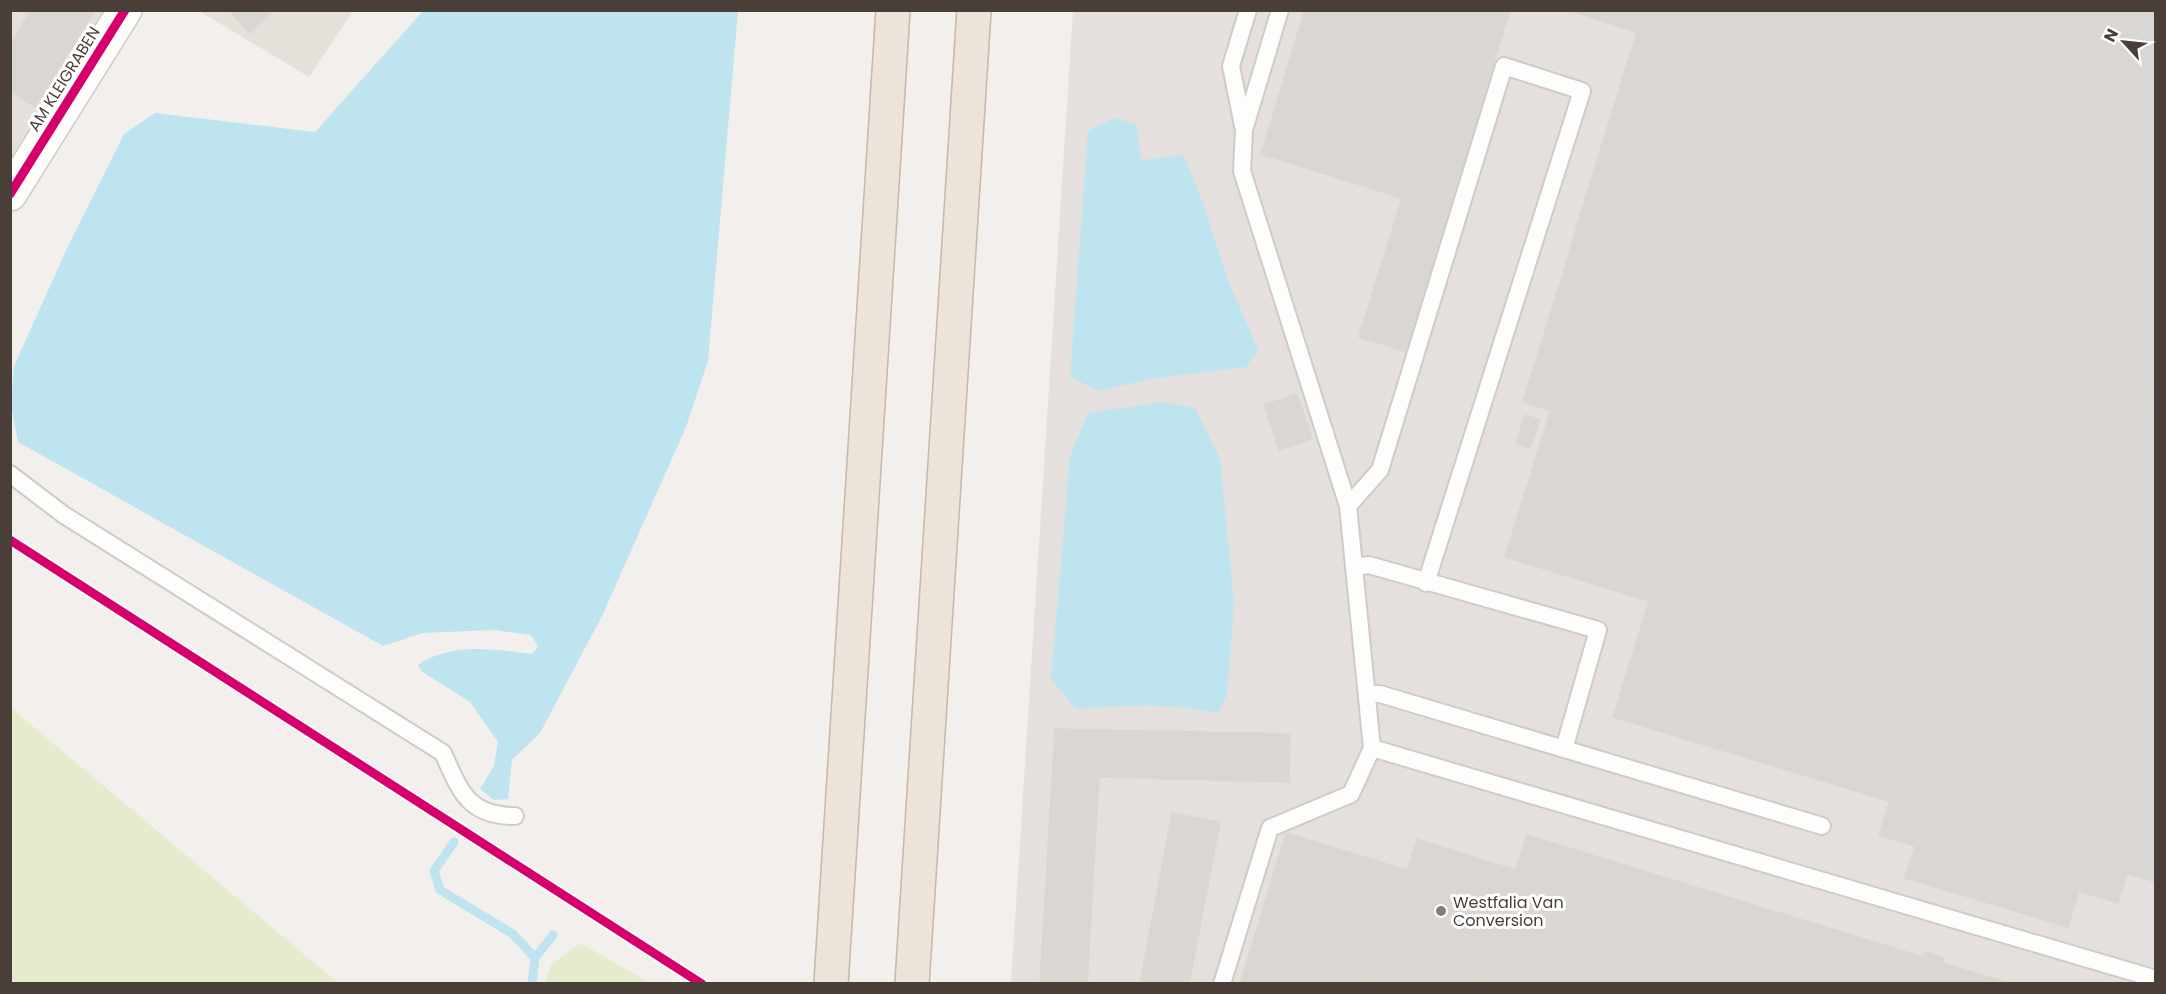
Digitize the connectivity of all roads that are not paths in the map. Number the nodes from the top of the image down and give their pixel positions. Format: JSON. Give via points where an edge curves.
{"nodes":[{"id":1,"x":124,"y":10,"type":"edge"},
{"id":2,"x":893,"y":10,"type":"edge"},
{"id":3,"x":974,"y":10,"type":"edge"},
{"id":4,"x":1248,"y":10,"type":"edge"},
{"id":5,"x":1280,"y":10,"type":"edge"},
{"id":6,"x":1244,"y":130,"type":"junction"},
{"id":7,"x":10,"y":194,"type":"edge"},
{"id":8,"x":10,"y":474,"type":"edge"},
{"id":9,"x":1348,"y":506,"type":"junction"},
{"id":10,"x":1354,"y":567,"type":"junction"},
{"id":11,"x":1426,"y":583,"type":"junction"},
{"id":12,"x":1367,"y":694,"type":"junction"},
{"id":13,"x":1372,"y":748,"type":"junction"},
{"id":14,"x":1564,"y":749,"type":"junction"},
{"id":15,"x":515,"y":816,"type":"dead end"},
{"id":16,"x":1822,"y":826,"type":"dead end"},
{"id":17,"x":2156,"y":979,"type":"edge"},
{"id":18,"x":831,"y":984,"type":"edge"},
{"id":19,"x":912,"y":984,"type":"edge"},
{"id":20,"x":1222,"y":984,"type":"edge"}],
"edges":[{"from":1,"to":7,"type":"street","name":"AM KLEIGRABEN"},
{"from":2,"to":18,"type":"highway"},
{"from":3,"to":19,"type":"highway"},
{"from":4,"to":6,"type":"lane","via":[[1231,66]]},
{"from":5,"to":6,"type":"lane"},
{"from":6,"to":9,"type":"lane","via":[[1242,171]]},
{"from":8,"to":15,"type":"lane","via":[[64,515],[443,753],[462,795],[493,816]]},
{"from":9,"to":10,"type":"lane"},
{"from":9,"to":11,"type":"lane","via":[[1380,470],[1504,66],[1582,91]]},
{"from":10,"to":11,"type":"lane","via":[[1369,565]]},
{"from":10,"to":12,"type":"lane"},
{"from":11,"to":14,"type":"lane","via":[[1598,630]]},
{"from":12,"to":13,"type":"lane"},
{"from":12,"to":14,"type":"lane","via":[[1380,694]]},
{"from":13,"to":17,"type":"lane"},
{"from":13,"to":20,"type":"lane","via":[[1351,794],[1270,828]]},
{"from":14,"to":16,"type":"lane"}]}
